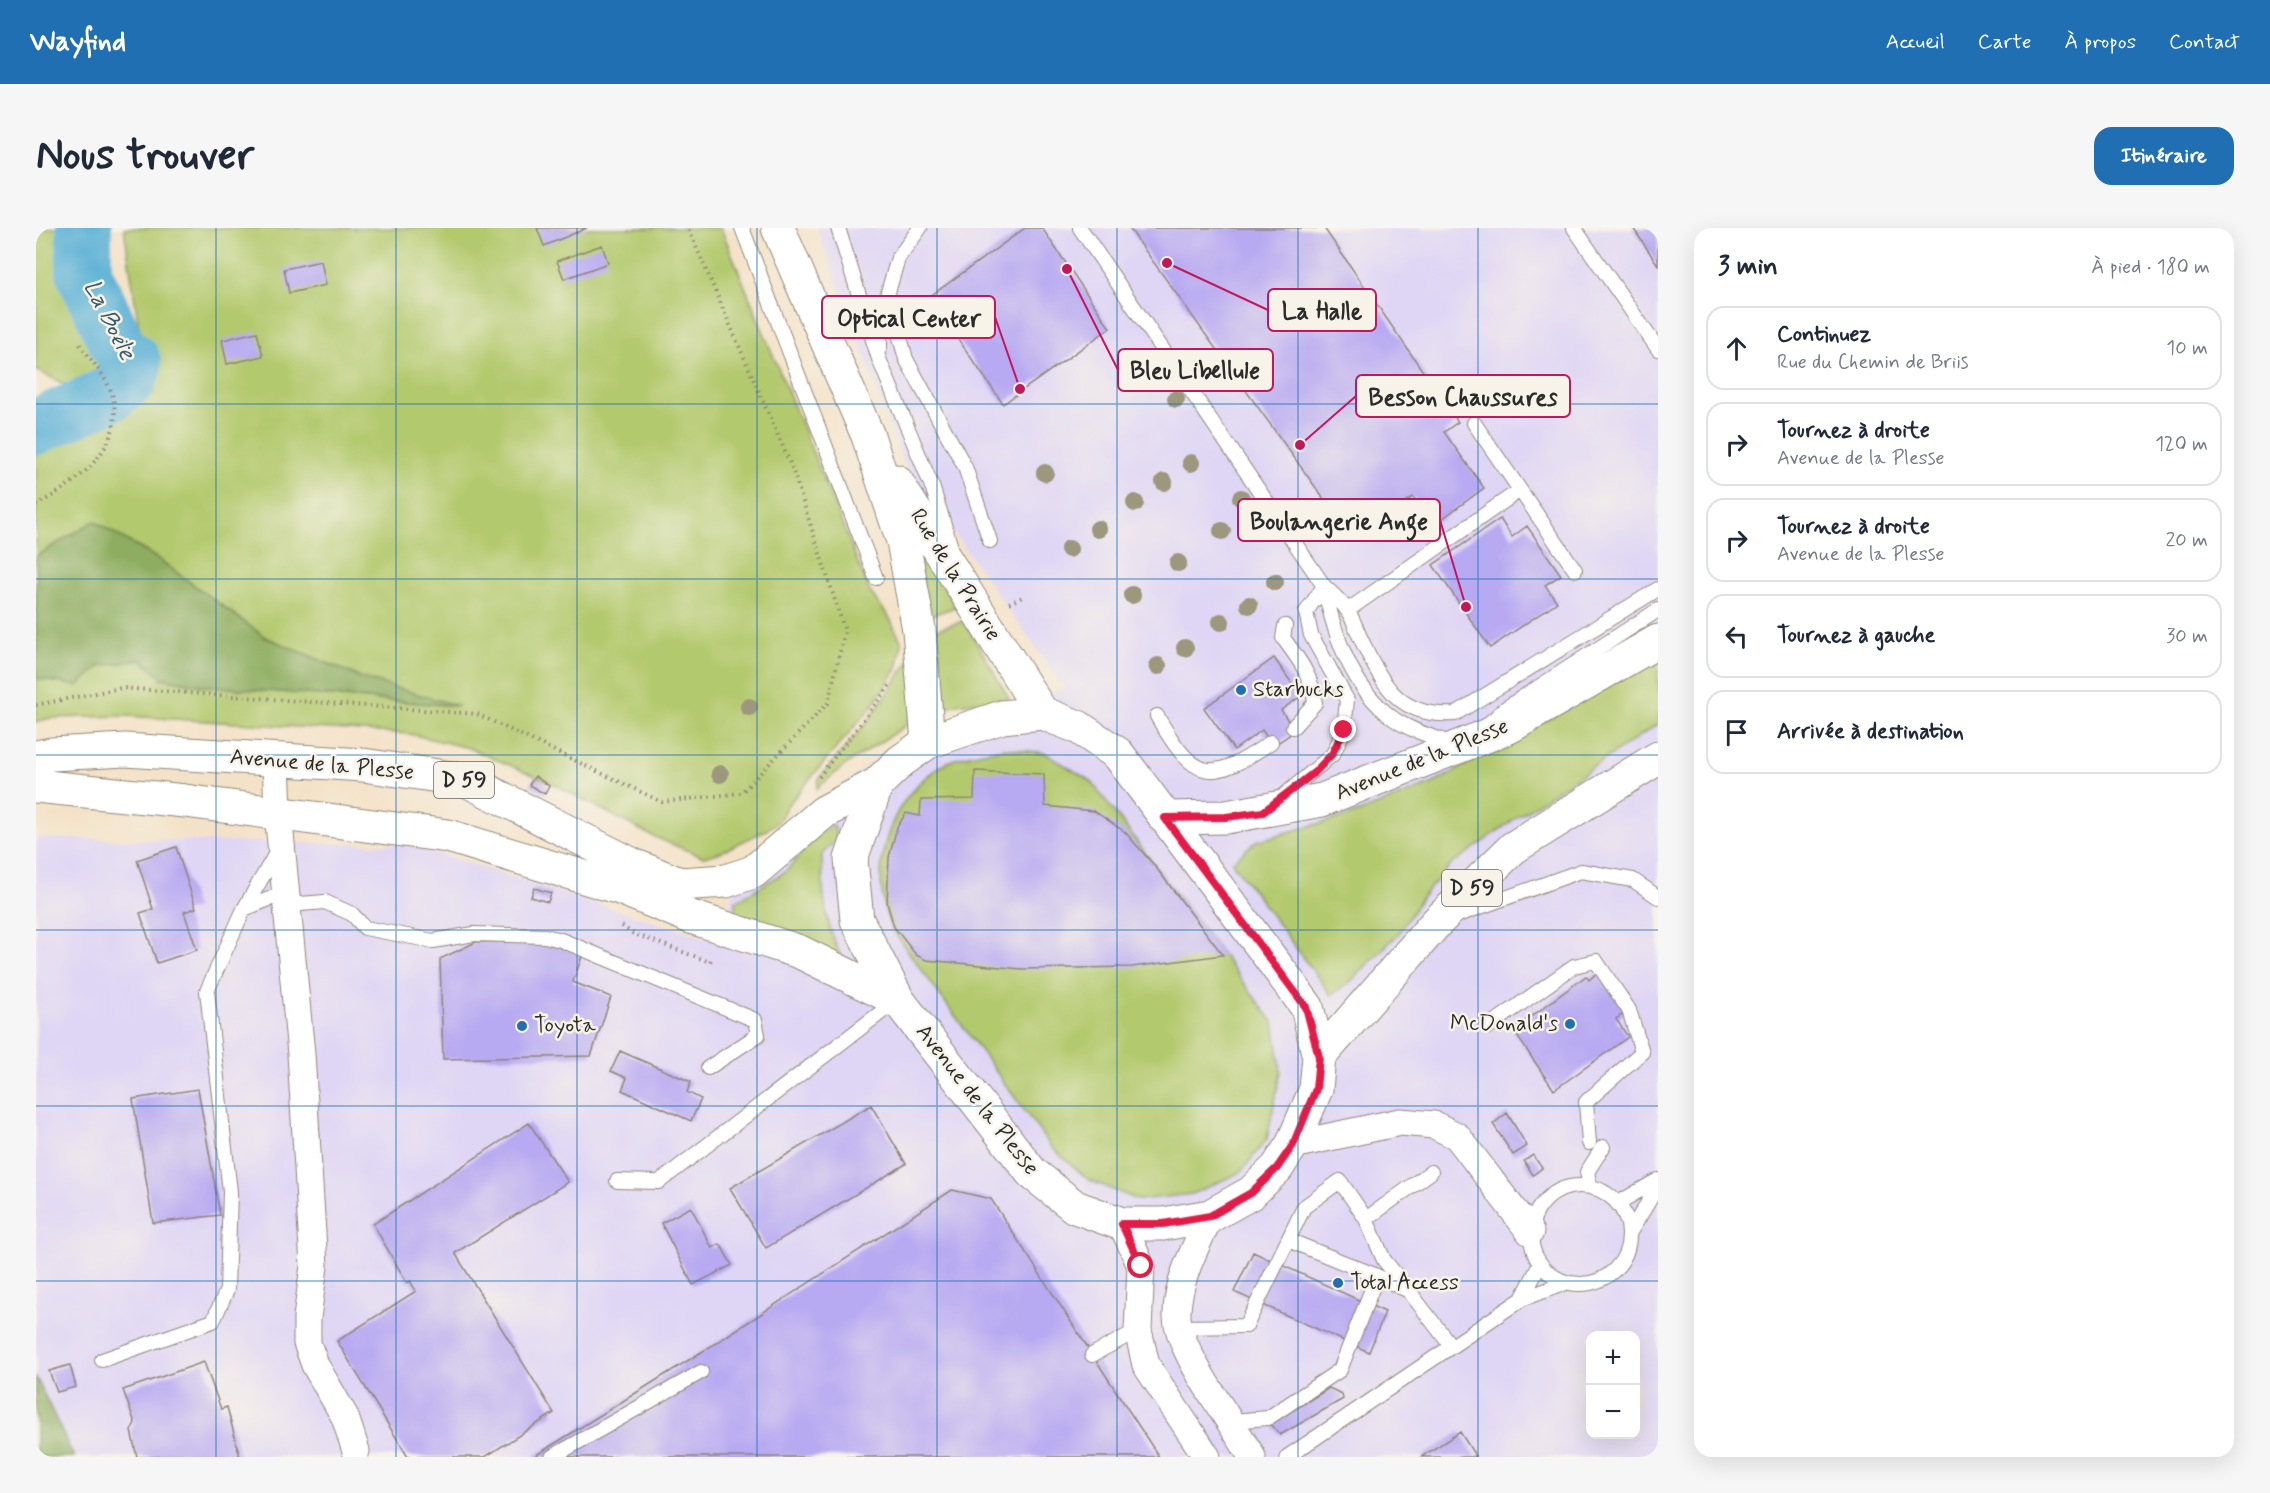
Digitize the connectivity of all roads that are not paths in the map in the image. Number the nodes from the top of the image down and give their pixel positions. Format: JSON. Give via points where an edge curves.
{"nodes":[{"id":1,"x":742,"y":228,"type":"edge"},
{"id":2,"x":778,"y":228,"type":"edge"},
{"id":3,"x":838,"y":228,"type":"edge"},
{"id":4,"x":920,"y":228,"type":"edge"},
{"id":5,"x":1080,"y":228,"type":"edge"},
{"id":6,"x":1574,"y":228,"type":"edge"},
{"id":7,"x":888,"y":294,"type":"junction"},
{"id":8,"x":1658,"y":349,"type":"edge"},
{"id":9,"x":879,"y":359,"type":"junction"},
{"id":10,"x":1474,"y":423,"type":"dead end"},
{"id":11,"x":868,"y":436,"type":"junction"},
{"id":12,"x":1520,"y":490,"type":"junction"},
{"id":13,"x":990,"y":541,"type":"dead end"},
{"id":14,"x":1575,"y":570,"type":"dead end"},
{"id":15,"x":876,"y":578,"type":"dead end"},
{"id":16,"x":1324,"y":586,"type":"junction"},
{"id":17,"x":964,"y":589,"type":"junction"},
{"id":18,"x":1658,"y":590,"type":"edge"},
{"id":19,"x":1348,"y":610,"type":"junction"},
{"id":20,"x":1658,"y":610,"type":"edge"},
{"id":21,"x":1285,"y":626,"type":"dead end"},
{"id":22,"x":1658,"y":641,"type":"edge"},
{"id":23,"x":1042,"y":713,"type":"junction"},
{"id":24,"x":1157,"y":716,"type":"dead end"},
{"id":25,"x":1293,"y":727,"type":"dead end"},
{"id":26,"x":928,"y":742,"type":"junction"},
{"id":27,"x":1271,"y":742,"type":"dead end"},
{"id":28,"x":1462,"y":746,"type":"junction"},
{"id":29,"x":36,"y":758,"type":"edge"},
{"id":30,"x":1658,"y":758,"type":"edge"},
{"id":31,"x":276,"y":760,"type":"junction"},
{"id":32,"x":877,"y":784,"type":"junction"},
{"id":33,"x":36,"y":786,"type":"edge"},
{"id":34,"x":1263,"y":812,"type":"junction"},
{"id":35,"x":1165,"y":818,"type":"junction"},
{"id":36,"x":279,"y":828,"type":"junction"},
{"id":37,"x":1658,"y":897,"type":"edge"},
{"id":38,"x":287,"y":898,"type":"junction"},
{"id":39,"x":244,"y":909,"type":"junction"},
{"id":40,"x":1436,"y":923,"type":"junction"},
{"id":41,"x":898,"y":1000,"type":"junction"},
{"id":42,"x":1488,"y":1027,"type":"dead end"},
{"id":43,"x":1319,"y":1057,"type":"junction"},
{"id":44,"x":708,"y":1068,"type":"dead end"},
{"id":45,"x":1293,"y":1145,"type":"junction"},
{"id":46,"x":1431,"y":1172,"type":"dead end"},
{"id":47,"x":1658,"y":1180,"type":"edge"},
{"id":48,"x":617,"y":1181,"type":"dead end"},
{"id":49,"x":1590,"y":1186,"type":"junction"},
{"id":50,"x":1658,"y":1186,"type":"edge"},
{"id":51,"x":1618,"y":1203,"type":"junction"},
{"id":52,"x":1210,"y":1216,"type":"junction"},
{"id":53,"x":1366,"y":1219,"type":"junction"},
{"id":54,"x":1122,"y":1224,"type":"junction"},
{"id":55,"x":1530,"y":1232,"type":"junction"},
{"id":56,"x":1630,"y":1232,"type":"junction"},
{"id":57,"x":1288,"y":1240,"type":"junction"},
{"id":58,"x":1540,"y":1264,"type":"junction"},
{"id":59,"x":1377,"y":1276,"type":"junction"},
{"id":60,"x":1566,"y":1283,"type":"junction"},
{"id":61,"x":1409,"y":1291,"type":"junction"},
{"id":62,"x":1522,"y":1299,"type":"junction"},
{"id":63,"x":1180,"y":1327,"type":"junction"},
{"id":64,"x":1138,"y":1330,"type":"junction"},
{"id":65,"x":1451,"y":1346,"type":"junction"},
{"id":66,"x":1092,"y":1355,"type":"dead end"},
{"id":67,"x":102,"y":1360,"type":"dead end"},
{"id":68,"x":701,"y":1372,"type":"dead end"},
{"id":69,"x":1232,"y":1421,"type":"junction"},
{"id":70,"x":358,"y":1455,"type":"edge"},
{"id":71,"x":552,"y":1457,"type":"edge"},
{"id":72,"x":1208,"y":1457,"type":"edge"},
{"id":73,"x":1252,"y":1457,"type":"edge"},
{"id":74,"x":1287,"y":1457,"type":"edge"}],
"edges":[{"from":1,"to":15,"type":"lane"},
{"from":2,"to":11,"type":"main road","name":"Rue de la Prairie"},
{"from":3,"to":9,"type":"lane"},
{"from":4,"to":7,"type":"lane","via":[[898,258]]},
{"from":5,"to":16,"type":"lane"},
{"from":6,"to":8,"type":"lane"},
{"from":7,"to":9,"type":"lane","via":[[880,320]]},
{"from":7,"to":13,"type":"lane","via":[[906,359],[965,467]]},
{"from":9,"to":17,"type":"lane","via":[[933,489]]},
{"from":10,"to":12,"type":"lane"},
{"from":11,"to":17,"type":"main road","name":"Rue de la Prairie"},
{"from":11,"to":26,"type":"main road","name":"Rue de la Prairie","via":[[903,541],[920,630]]},
{"from":12,"to":14,"type":"lane"},
{"from":12,"to":19,"type":"lane"},
{"from":16,"to":19,"type":"lane"},
{"from":16,"to":28,"type":"lane","via":[[1334,631],[1343,651],[1377,703],[1394,719],[1415,730]]},
{"from":16,"to":34,"type":"lane","via":[[1306,612],[1311,635],[1347,700],[1344,730],[1332,754],[1315,772]]},
{"from":17,"to":23,"type":"main road","name":"Rue de la Prairie"},
{"from":18,"to":19,"type":"lane","via":[[1455,714],[1433,715],[1396,698],[1383,682]]},
{"from":20,"to":28,"type":"lane","via":[[1506,708]]},
{"from":21,"to":25,"type":"lane","via":[[1283,638],[1306,670],[1314,689],[1315,703]]},
{"from":22,"to":28,"type":"main road","name":"Avenue de la Plesse","via":[[1509,727]]},
{"from":23,"to":26,"type":"main road","name":"Avenue de la Plesse","via":[[1002,717]]},
{"from":23,"to":35,"type":"main road","name":"Avenue de la Plesse","via":[[1078,727],[1118,754]]},
{"from":24,"to":27,"type":"lane","via":[[1185,757],[1212,771],[1237,765]]},
{"from":26,"to":32,"type":"main road","name":"Avenue de la Plesse"},
{"from":28,"to":34,"type":"main road","name":"Avenue de la Plesse","via":[[1322,800]]},
{"from":29,"to":31,"type":"main road","name":"Avenue de la Plesse","number":"D 59","via":[[125,750]]},
{"from":30,"to":40,"type":"main road","number":"D 59","via":[[1513,848]]},
{"from":31,"to":32,"type":"main road","name":"Avenue de la Plesse","number":"D 59","via":[[363,765],[466,780],[633,865],[680,884],[726,881],[753,872],[824,813]]},
{"from":31,"to":36,"type":"street"},
{"from":32,"to":41,"type":"main road","name":"Avenue de la Plesse","via":[[851,859],[856,920]]},
{"from":33,"to":36,"type":"main road","name":"Avenue de la Plesse"},
{"from":34,"to":35,"type":"main road","name":"Avenue de la Plesse"},
{"from":35,"to":43,"type":"main road","name":"Avenue de la Plesse","via":[[1306,1007]]},
{"from":36,"to":38,"type":"street"},
{"from":36,"to":39,"type":"lane"},
{"from":36,"to":41,"type":"main road","name":"Avenue de la Plesse","via":[[448,836],[620,888],[691,917],[800,952]]},
{"from":37,"to":40,"type":"lane","via":[[1633,880],[1581,871]]},
{"from":38,"to":39,"type":"lane"},
{"from":38,"to":44,"type":"lane","via":[[325,902],[352,914],[365,928],[433,940],[474,934],[544,936],[755,1020],[758,1035]]},
{"from":38,"to":70,"type":"street","via":[[314,1266],[307,1344],[345,1417]]},
{"from":39,"to":67,"type":"lane","via":[[207,991],[230,1192],[226,1290],[213,1321]]},
{"from":40,"to":43,"type":"main road","number":"D 59"},
{"from":41,"to":48,"type":"lane","via":[[660,1182]]},
{"from":41,"to":54,"type":"main road","name":"Avenue de la Plesse","via":[[1032,1173],[1075,1207]]},
{"from":42,"to":49,"type":"lane","via":[[1574,966],[1596,961],[1629,1010],[1642,1052],[1586,1102],[1596,1145],[1587,1172]]},
{"from":43,"to":45,"type":"main road","name":"Avenue de la Plesse","via":[[1316,1089]]},
{"from":45,"to":52,"type":"main road","name":"Avenue de la Plesse","via":[[1277,1168],[1251,1193]]},
{"from":45,"to":55,"type":"street","via":[[1400,1122],[1434,1125],[1457,1136]]},
{"from":46,"to":53,"type":"lane"},
{"from":47,"to":51,"type":"lane"},
{"from":49,"to":51,"type":"lane","via":[[1606,1192]]},
{"from":49,"to":55,"type":"lane","via":[[1557,1191],[1543,1202]]},
{"from":50,"to":56,"type":"lane"},
{"from":51,"to":56,"type":"lane"},
{"from":52,"to":54,"type":"main road","name":"Avenue de la Plesse","via":[[1163,1224]]},
{"from":52,"to":63,"type":"street","via":[[1185,1268],[1177,1317]]},
{"from":53,"to":57,"type":"lane","via":[[1340,1181],[1304,1207]]},
{"from":53,"to":61,"type":"lane","via":[[1384,1260]]},
{"from":54,"to":64,"type":"street","via":[[1141,1266]]},
{"from":55,"to":58,"type":"lane","via":[[1532,1249]]},
{"from":56,"to":60,"type":"lane","via":[[1625,1255],[1611,1274],[1598,1282]]},
{"from":57,"to":59,"type":"lane"},
{"from":57,"to":63,"type":"lane","via":[[1246,1326]]},
{"from":58,"to":60,"type":"lane"},
{"from":58,"to":62,"type":"lane"},
{"from":59,"to":61,"type":"lane"},
{"from":59,"to":69,"type":"lane","via":[[1340,1370],[1268,1418]]},
{"from":60,"to":62,"type":"lane"},
{"from":61,"to":65,"type":"lane"},
{"from":62,"to":65,"type":"lane"},
{"from":63,"to":69,"type":"street","via":[[1188,1353]]},
{"from":64,"to":66,"type":"lane"},
{"from":64,"to":72,"type":"street","via":[[1146,1365]]},
{"from":65,"to":74,"type":"lane"},
{"from":68,"to":71,"type":"lane"},
{"from":69,"to":73,"type":"street"}]}
